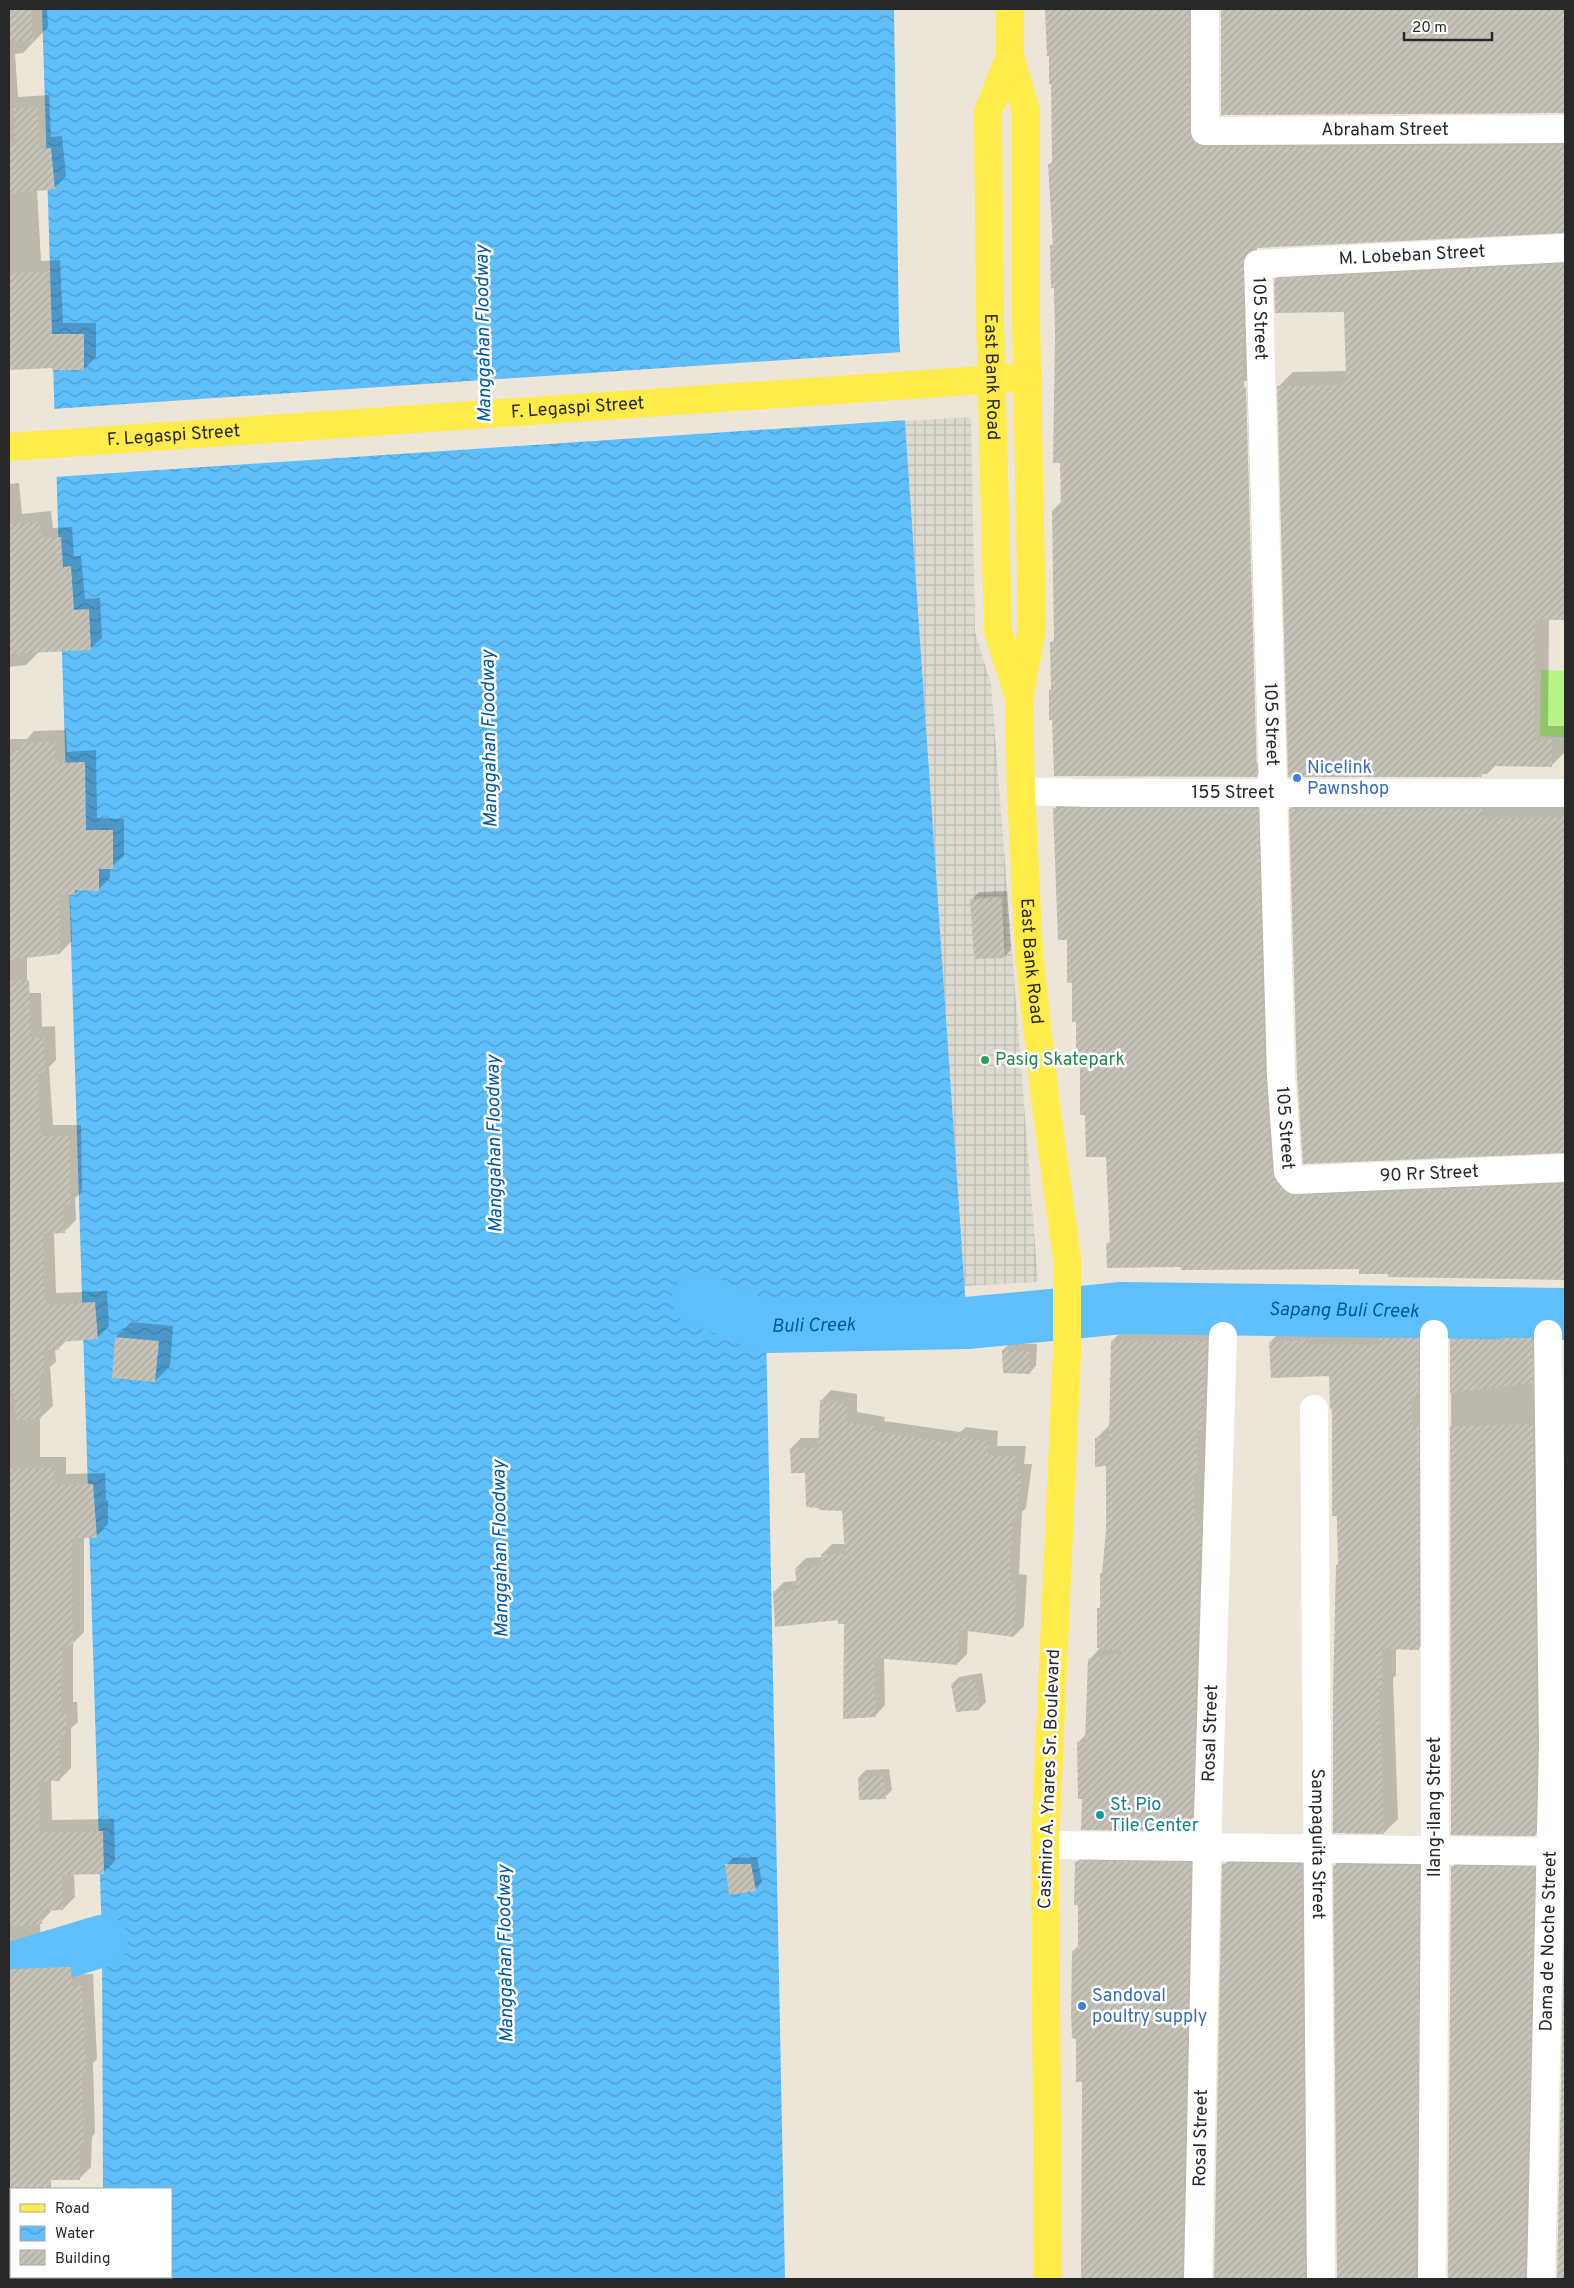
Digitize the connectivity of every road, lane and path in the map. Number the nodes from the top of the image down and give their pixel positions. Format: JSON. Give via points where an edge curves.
{"nodes":[{"id":1,"x":1010,"y":9,"type":"edge"},
{"id":2,"x":1205,"y":9,"type":"edge"},
{"id":3,"x":1010,"y":56,"type":"junction"},
{"id":4,"x":1565,"y":129,"type":"edge"},
{"id":5,"x":1565,"y":248,"type":"edge"},
{"id":6,"x":1258,"y":264,"type":"joint"},
{"id":7,"x":1027,"y":377,"type":"junction"},
{"id":8,"x":992,"y":379,"type":"junction"},
{"id":9,"x":9,"y":447,"type":"edge"},
{"id":10,"x":1020,"y":700,"type":"junction"},
{"id":11,"x":1021,"y":791,"type":"junction"},
{"id":12,"x":1273,"y":793,"type":"junction"},
{"id":13,"x":1565,"y":793,"type":"edge"},
{"id":14,"x":1565,"y":1168,"type":"edge"},
{"id":15,"x":1295,"y":1180,"type":"joint"},
{"id":16,"x":1068,"y":1280,"type":"joint"},
{"id":17,"x":1434,"y":1334,"type":"dead end"},
{"id":18,"x":1548,"y":1334,"type":"dead end"},
{"id":19,"x":1223,"y":1336,"type":"dead end"},
{"id":20,"x":1314,"y":1409,"type":"dead end"},
{"id":21,"x":1045,"y":1845,"type":"junction"},
{"id":22,"x":1207,"y":1848,"type":"junction"},
{"id":23,"x":1316,"y":1849,"type":"junction"},
{"id":24,"x":1435,"y":1850,"type":"junction"},
{"id":25,"x":1557,"y":1852,"type":"edge"},
{"id":26,"x":1048,"y":2279,"type":"edge"},
{"id":27,"x":1198,"y":2279,"type":"edge"},
{"id":28,"x":1320,"y":2279,"type":"edge"},
{"id":29,"x":1432,"y":2279,"type":"edge"},
{"id":30,"x":1541,"y":2279,"type":"edge"}],
"edges":[{"from":1,"to":3,"type":"main road","name":"East Bank Road"},
{"from":2,"to":4,"type":"street","name":"Abraham Street","via":[[1205,131]]},
{"from":3,"to":7,"type":"main road","name":"East Bank Road","via":[[1026,111]]},
{"from":3,"to":8,"type":"main road","name":"East Bank Road","via":[[988,112]]},
{"from":5,"to":6,"type":"street","name":"M. Lobeban Street"},
{"from":6,"to":12,"type":"street","name":"105 Street"},
{"from":7,"to":8,"type":"main road","name":"F. Legaspi Street"},
{"from":7,"to":10,"type":"main road","name":"East Bank Road","via":[[1032,629]]},
{"from":8,"to":9,"type":"main road","name":"F. Legaspi Street"},
{"from":8,"to":10,"type":"main road","name":"East Bank Road","via":[[998,632]]},
{"from":10,"to":11,"type":"main road","name":"East Bank Road"},
{"from":11,"to":12,"type":"street","name":"155 Street"},
{"from":11,"to":16,"type":"main road","name":"East Bank Road","via":[[1029,953]]},
{"from":12,"to":13,"type":"street","name":"155 Street"},
{"from":12,"to":15,"type":"street","name":"105 Street","via":[[1281,1076],[1288,1172]]},
{"from":14,"to":15,"type":"street","name":"90 Rr Street"},
{"from":16,"to":21,"type":"main road","name":"Casimiro A. Ynares Sr. Boulevard"},
{"from":17,"to":24,"type":"street","name":"Ilang-ilang Street"},
{"from":18,"to":25,"type":"street","name":"Dama de Noche Street"},
{"from":19,"to":22,"type":"street","name":"Rosal Street"},
{"from":20,"to":23,"type":"street","name":"Sampaguita Street"},
{"from":21,"to":22,"type":"street"},
{"from":21,"to":26,"type":"main road","name":"Casimiro A. Ynares Sr. Boulevard"},
{"from":22,"to":23,"type":"street"},
{"from":22,"to":27,"type":"street","name":"Rosal Street"},
{"from":23,"to":24,"type":"street"},
{"from":23,"to":28,"type":"street","name":"Sampaguita Street"},
{"from":24,"to":25,"type":"street"},
{"from":24,"to":29,"type":"street","name":"Ilang-ilang Street"},
{"from":25,"to":30,"type":"street","name":"Dama de Noche Street"}]}
